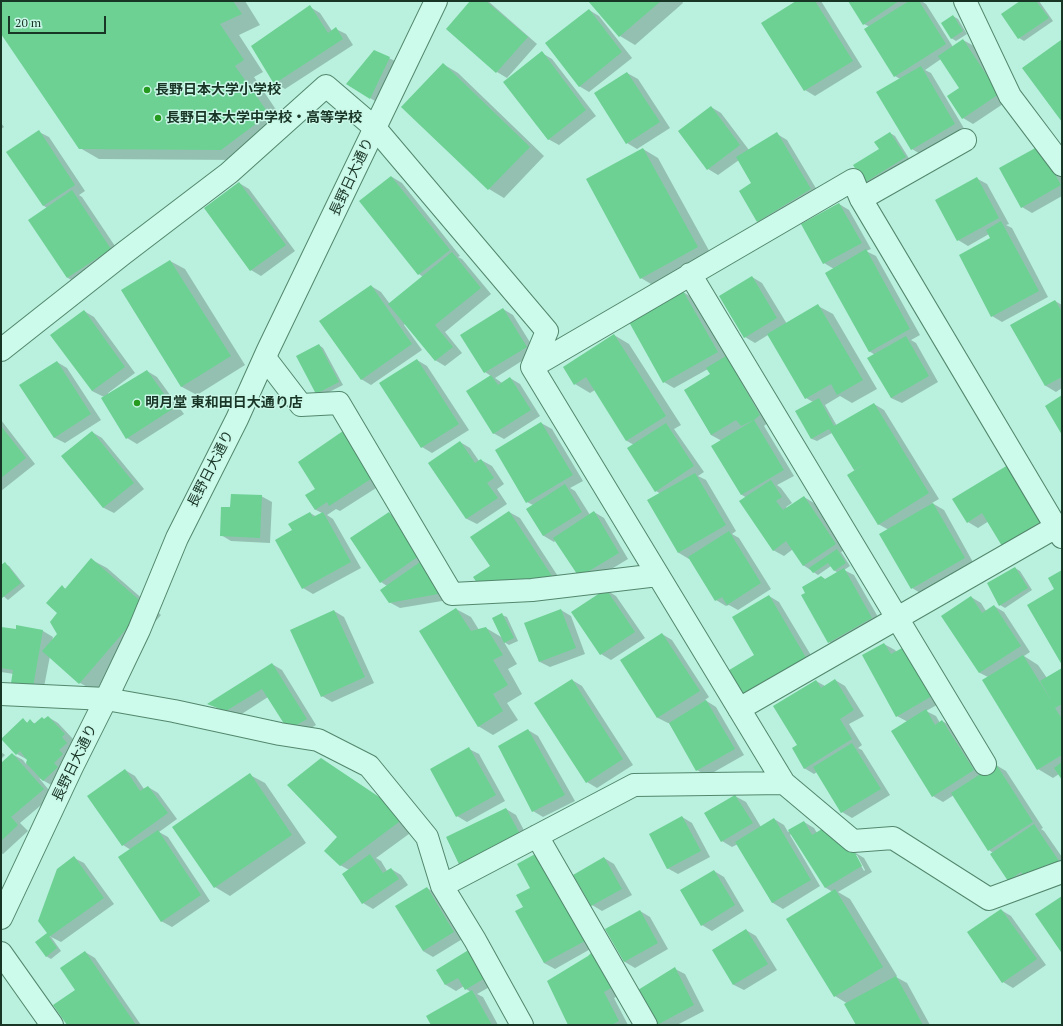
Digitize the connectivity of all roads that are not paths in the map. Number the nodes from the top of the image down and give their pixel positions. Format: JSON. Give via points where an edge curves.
{"nodes":[{"id":1,"x":436,"y":1,"type":"edge"},
{"id":2,"x":965,"y":1,"type":"edge"},
{"id":3,"x":375,"y":128,"type":"junction"},
{"id":4,"x":964,"y":140,"type":"dead end"},
{"id":5,"x":1062,"y":165,"type":"edge"},
{"id":6,"x":861,"y":199,"type":"junction"},
{"id":7,"x":690,"y":274,"type":"junction"},
{"id":8,"x":1,"y":350,"type":"edge"},
{"id":9,"x":265,"y":358,"type":"junction"},
{"id":10,"x":532,"y":367,"type":"junction"},
{"id":11,"x":1059,"y":532,"type":"edge"},
{"id":12,"x":658,"y":575,"type":"junction"},
{"id":13,"x":898,"y":618,"type":"junction"},
{"id":14,"x":1,"y":694,"type":"edge"},
{"id":15,"x":106,"y":699,"type":"junction"},
{"id":16,"x":739,"y":709,"type":"junction"},
{"id":17,"x":985,"y":764,"type":"dead end"},
{"id":18,"x":784,"y":783,"type":"junction"},
{"id":19,"x":537,"y":836,"type":"junction"},
{"id":20,"x":1062,"y":872,"type":"edge"},
{"id":21,"x":442,"y":886,"type":"junction"},
{"id":22,"x":1,"y":918,"type":"edge"},
{"id":23,"x":1,"y":953,"type":"edge"},
{"id":24,"x":52,"y":1025,"type":"edge"},
{"id":25,"x":522,"y":1025,"type":"edge"},
{"id":26,"x":646,"y":1025,"type":"edge"}],
"edges":[{"from":1,"to":3,"type":"street","name":"長野日大通り"},
{"from":2,"to":5,"type":"street","via":[[1010,96]]},
{"from":3,"to":8,"type":"street","via":[[326,86],[228,173]]},
{"from":3,"to":9,"type":"street","name":"長野日大通り"},
{"from":3,"to":10,"type":"street","via":[[547,331]]},
{"from":4,"to":6,"type":"street"},
{"from":6,"to":7,"type":"street","via":[[853,180]]},
{"from":6,"to":11,"type":"street"},
{"from":7,"to":10,"type":"street"},
{"from":7,"to":13,"type":"street"},
{"from":9,"to":12,"type":"street","via":[[301,405],[339,403],[452,594],[532,590]]},
{"from":9,"to":15,"type":"street","name":"長野日大通り","via":[[177,538],[139,630]]},
{"from":10,"to":12,"type":"street"},
{"from":11,"to":13,"type":"street"},
{"from":12,"to":16,"type":"street"},
{"from":13,"to":16,"type":"street"},
{"from":13,"to":17,"type":"street"},
{"from":14,"to":15,"type":"street"},
{"from":15,"to":21,"type":"street","via":[[318,740],[369,766],[427,837]]},
{"from":15,"to":22,"type":"street","name":"長野日大通り"},
{"from":16,"to":18,"type":"street"},
{"from":18,"to":19,"type":"street","via":[[634,785]]},
{"from":18,"to":20,"type":"street","via":[[853,841],[893,838],[990,899]]},
{"from":19,"to":21,"type":"street"},
{"from":19,"to":26,"type":"street"},
{"from":21,"to":25,"type":"street"},
{"from":23,"to":24,"type":"street"}]}
